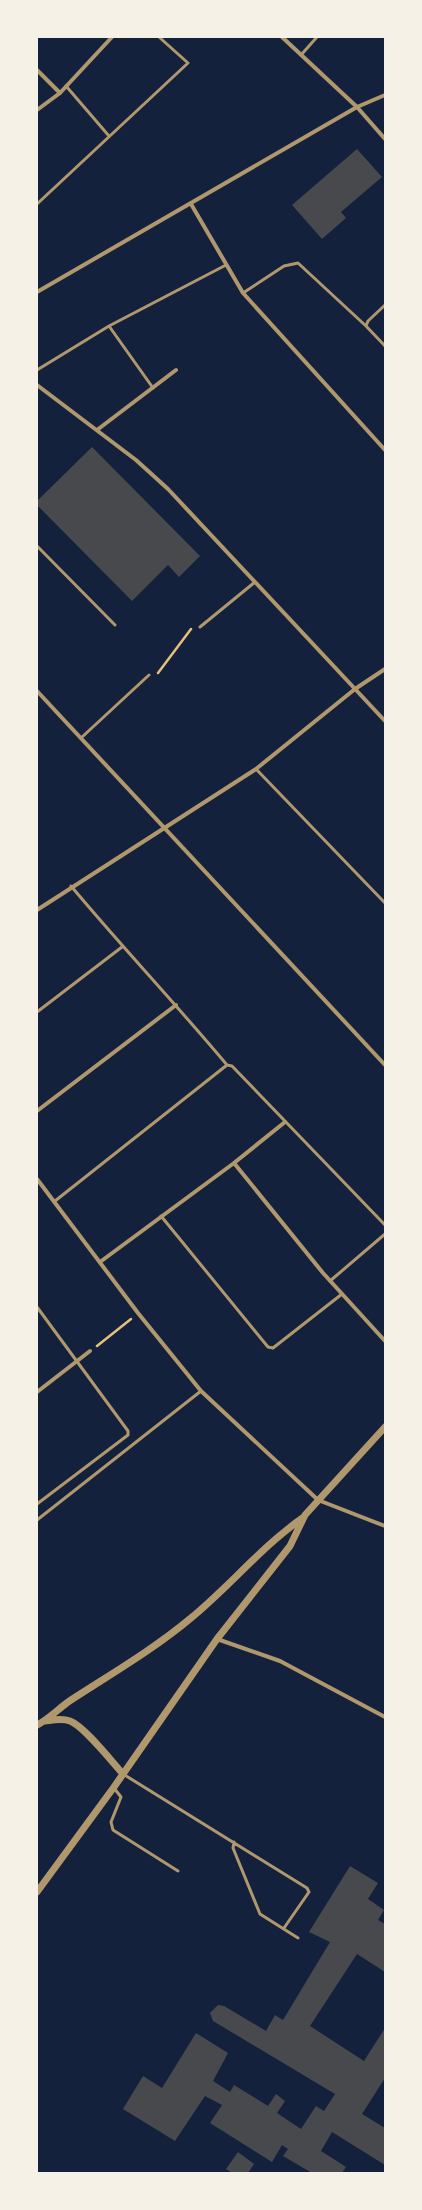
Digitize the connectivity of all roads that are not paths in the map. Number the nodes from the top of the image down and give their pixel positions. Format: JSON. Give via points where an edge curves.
{"nodes":[{"id":1,"x":112,"y":37,"type":"edge"},
{"id":2,"x":159,"y":37,"type":"edge"},
{"id":3,"x":282,"y":37,"type":"edge"},
{"id":4,"x":317,"y":37,"type":"edge"},
{"id":5,"x":301,"y":55,"type":"junction"},
{"id":6,"x":37,"y":70,"type":"edge"},
{"id":7,"x":66,"y":86,"type":"junction"},
{"id":8,"x":60,"y":93,"type":"junction"},
{"id":9,"x":385,"y":95,"type":"edge"},
{"id":10,"x":356,"y":107,"type":"junction"},
{"id":11,"x":37,"y":110,"type":"edge"},
{"id":12,"x":110,"y":136,"type":"junction"},
{"id":13,"x":385,"y":139,"type":"edge"},
{"id":14,"x":37,"y":204,"type":"edge"},
{"id":15,"x":191,"y":204,"type":"junction"},
{"id":16,"x":226,"y":265,"type":"junction"},
{"id":17,"x":37,"y":292,"type":"edge"},
{"id":18,"x":243,"y":293,"type":"junction"},
{"id":19,"x":385,"y":305,"type":"edge"},
{"id":20,"x":109,"y":326,"type":"junction"},
{"id":21,"x":366,"y":326,"type":"junction"},
{"id":22,"x":385,"y":346,"type":"edge"},
{"id":23,"x":37,"y":370,"type":"edge"},
{"id":24,"x":176,"y":370,"type":"dead end"},
{"id":25,"x":37,"y":385,"type":"edge"},
{"id":26,"x":153,"y":388,"type":"junction"},
{"id":27,"x":97,"y":430,"type":"junction"},
{"id":28,"x":385,"y":450,"type":"edge"},
{"id":29,"x":37,"y":546,"type":"edge"},
{"id":30,"x":256,"y":582,"type":"junction"},
{"id":31,"x":115,"y":625,"type":"dead end"},
{"id":32,"x":200,"y":627,"type":"road end"},
{"id":33,"x":385,"y":669,"type":"edge"},
{"id":34,"x":148,"y":675,"type":"road end"},
{"id":35,"x":355,"y":689,"type":"junction"},
{"id":36,"x":37,"y":691,"type":"edge"},
{"id":37,"x":385,"y":721,"type":"edge"},
{"id":38,"x":81,"y":738,"type":"junction"},
{"id":39,"x":256,"y":769,"type":"junction"},
{"id":40,"x":164,"y":829,"type":"junction"},
{"id":41,"x":71,"y":886,"type":"junction"},
{"id":42,"x":385,"y":903,"type":"edge"},
{"id":43,"x":37,"y":910,"type":"edge"},
{"id":44,"x":122,"y":947,"type":"junction"},
{"id":45,"x":176,"y":1005,"type":"junction"},
{"id":46,"x":37,"y":1012,"type":"edge"},
{"id":47,"x":385,"y":1064,"type":"edge"},
{"id":48,"x":227,"y":1065,"type":"junction"},
{"id":49,"x":37,"y":1111,"type":"edge"},
{"id":50,"x":285,"y":1122,"type":"junction"},
{"id":51,"x":234,"y":1163,"type":"junction"},
{"id":52,"x":37,"y":1179,"type":"edge"},
{"id":53,"x":55,"y":1201,"type":"junction"},
{"id":54,"x":161,"y":1216,"type":"junction"},
{"id":55,"x":385,"y":1225,"type":"edge"},
{"id":56,"x":385,"y":1234,"type":"edge"},
{"id":57,"x":100,"y":1262,"type":"junction"},
{"id":58,"x":330,"y":1281,"type":"junction"},
{"id":59,"x":342,"y":1294,"type":"junction"},
{"id":60,"x":37,"y":1307,"type":"edge"},
{"id":61,"x":385,"y":1341,"type":"edge"},
{"id":62,"x":90,"y":1351,"type":"road end"},
{"id":63,"x":78,"y":1360,"type":"junction"},
{"id":64,"x":201,"y":1391,"type":"junction"},
{"id":65,"x":37,"y":1392,"type":"edge"},
{"id":66,"x":385,"y":1427,"type":"edge"},
{"id":67,"x":318,"y":1500,"type":"junction"},
{"id":68,"x":37,"y":1504,"type":"edge"},
{"id":69,"x":305,"y":1515,"type":"junction"},
{"id":70,"x":37,"y":1520,"type":"edge"},
{"id":71,"x":385,"y":1526,"type":"edge"},
{"id":72,"x":217,"y":1639,"type":"junction"},
{"id":73,"x":385,"y":1717,"type":"edge"},
{"id":74,"x":44,"y":1722,"type":"junction"},
{"id":75,"x":37,"y":1726,"type":"edge"},
{"id":76,"x":123,"y":1774,"type":"junction"},
{"id":77,"x":114,"y":1787,"type":"junction"},
{"id":78,"x":234,"y":1842,"type":"junction"},
{"id":79,"x":178,"y":1871,"type":"dead end"},
{"id":80,"x":37,"y":1892,"type":"edge"},
{"id":81,"x":284,"y":1928,"type":"junction"},
{"id":82,"x":298,"y":1938,"type":"dead end"}],
"edges":[{"from":1,"to":7,"type":"street"},
{"from":2,"to":12,"type":"lane","via":[[188,63]]},
{"from":3,"to":5,"type":"street"},
{"from":4,"to":5,"type":"lane"},
{"from":5,"to":10,"type":"street"},
{"from":6,"to":8,"type":"street"},
{"from":7,"to":8,"type":"street"},
{"from":7,"to":12,"type":"lane"},
{"from":8,"to":11,"type":"street"},
{"from":9,"to":10,"type":"street"},
{"from":10,"to":13,"type":"street"},
{"from":10,"to":15,"type":"street"},
{"from":12,"to":14,"type":"lane"},
{"from":15,"to":16,"type":"street"},
{"from":15,"to":17,"type":"street"},
{"from":16,"to":18,"type":"street"},
{"from":16,"to":20,"type":"lane"},
{"from":18,"to":21,"type":"lane","via":[[284,266],[298,263]]},
{"from":18,"to":28,"type":"street"},
{"from":19,"to":21,"type":"lane"},
{"from":20,"to":23,"type":"lane"},
{"from":20,"to":26,"type":"lane"},
{"from":21,"to":22,"type":"lane"},
{"from":24,"to":26,"type":"street"},
{"from":25,"to":27,"type":"street"},
{"from":26,"to":27,"type":"street"},
{"from":27,"to":30,"type":"street","via":[[168,489]]},
{"from":29,"to":31,"type":"lane"},
{"from":30,"to":32,"type":"lane"},
{"from":30,"to":35,"type":"street"},
{"from":33,"to":35,"type":"street"},
{"from":34,"to":38,"type":"lane"},
{"from":35,"to":37,"type":"street"},
{"from":35,"to":39,"type":"street"},
{"from":36,"to":38,"type":"street"},
{"from":38,"to":40,"type":"street"},
{"from":39,"to":40,"type":"street"},
{"from":39,"to":42,"type":"lane"},
{"from":40,"to":41,"type":"street"},
{"from":40,"to":47,"type":"street"},
{"from":41,"to":43,"type":"street"},
{"from":41,"to":44,"type":"lane"},
{"from":44,"to":45,"type":"lane"},
{"from":44,"to":46,"type":"lane"},
{"from":45,"to":48,"type":"lane"},
{"from":45,"to":49,"type":"street"},
{"from":48,"to":50,"type":"lane","via":[[232,1066]]},
{"from":48,"to":53,"type":"lane"},
{"from":50,"to":51,"type":"street"},
{"from":50,"to":55,"type":"lane"},
{"from":51,"to":54,"type":"street"},
{"from":51,"to":58,"type":"street"},
{"from":52,"to":53,"type":"street"},
{"from":53,"to":57,"type":"street"},
{"from":54,"to":57,"type":"street"},
{"from":54,"to":59,"type":"lane","via":[[268,1348],[273,1348]]},
{"from":56,"to":58,"type":"lane"},
{"from":57,"to":64,"type":"street"},
{"from":58,"to":59,"type":"street"},
{"from":59,"to":61,"type":"street"},
{"from":60,"to":63,"type":"lane"},
{"from":62,"to":63,"type":"street"},
{"from":63,"to":65,"type":"street"},
{"from":63,"to":68,"type":"lane","via":[[128,1431],[128,1435]]},
{"from":64,"to":67,"type":"street"},
{"from":64,"to":70,"type":"lane"},
{"from":66,"to":67,"type":"street"},
{"from":67,"to":69,"type":"street"},
{"from":67,"to":71,"type":"street"},
{"from":69,"to":72,"type":"street","via":[[290,1546]]},
{"from":69,"to":74,"type":"street","via":[[280,1533],[191,1619],[148,1651],[58,1708]]},
{"from":72,"to":73,"type":"street","via":[[280,1661]]},
{"from":72,"to":76,"type":"street"},
{"from":74,"to":75,"type":"street"},
{"from":74,"to":76,"type":"street","via":[[70,1721],[81,1729]]},
{"from":76,"to":77,"type":"street"},
{"from":76,"to":78,"type":"lane"},
{"from":77,"to":79,"type":"lane","via":[[122,1797],[111,1822],[113,1830]]},
{"from":77,"to":80,"type":"street"},
{"from":78,"to":81,"type":"lane","via":[[233,1848],[260,1914]]},
{"from":78,"to":81,"type":"lane","via":[[307,1888],[308,1892]]},
{"from":81,"to":82,"type":"lane"}]}
